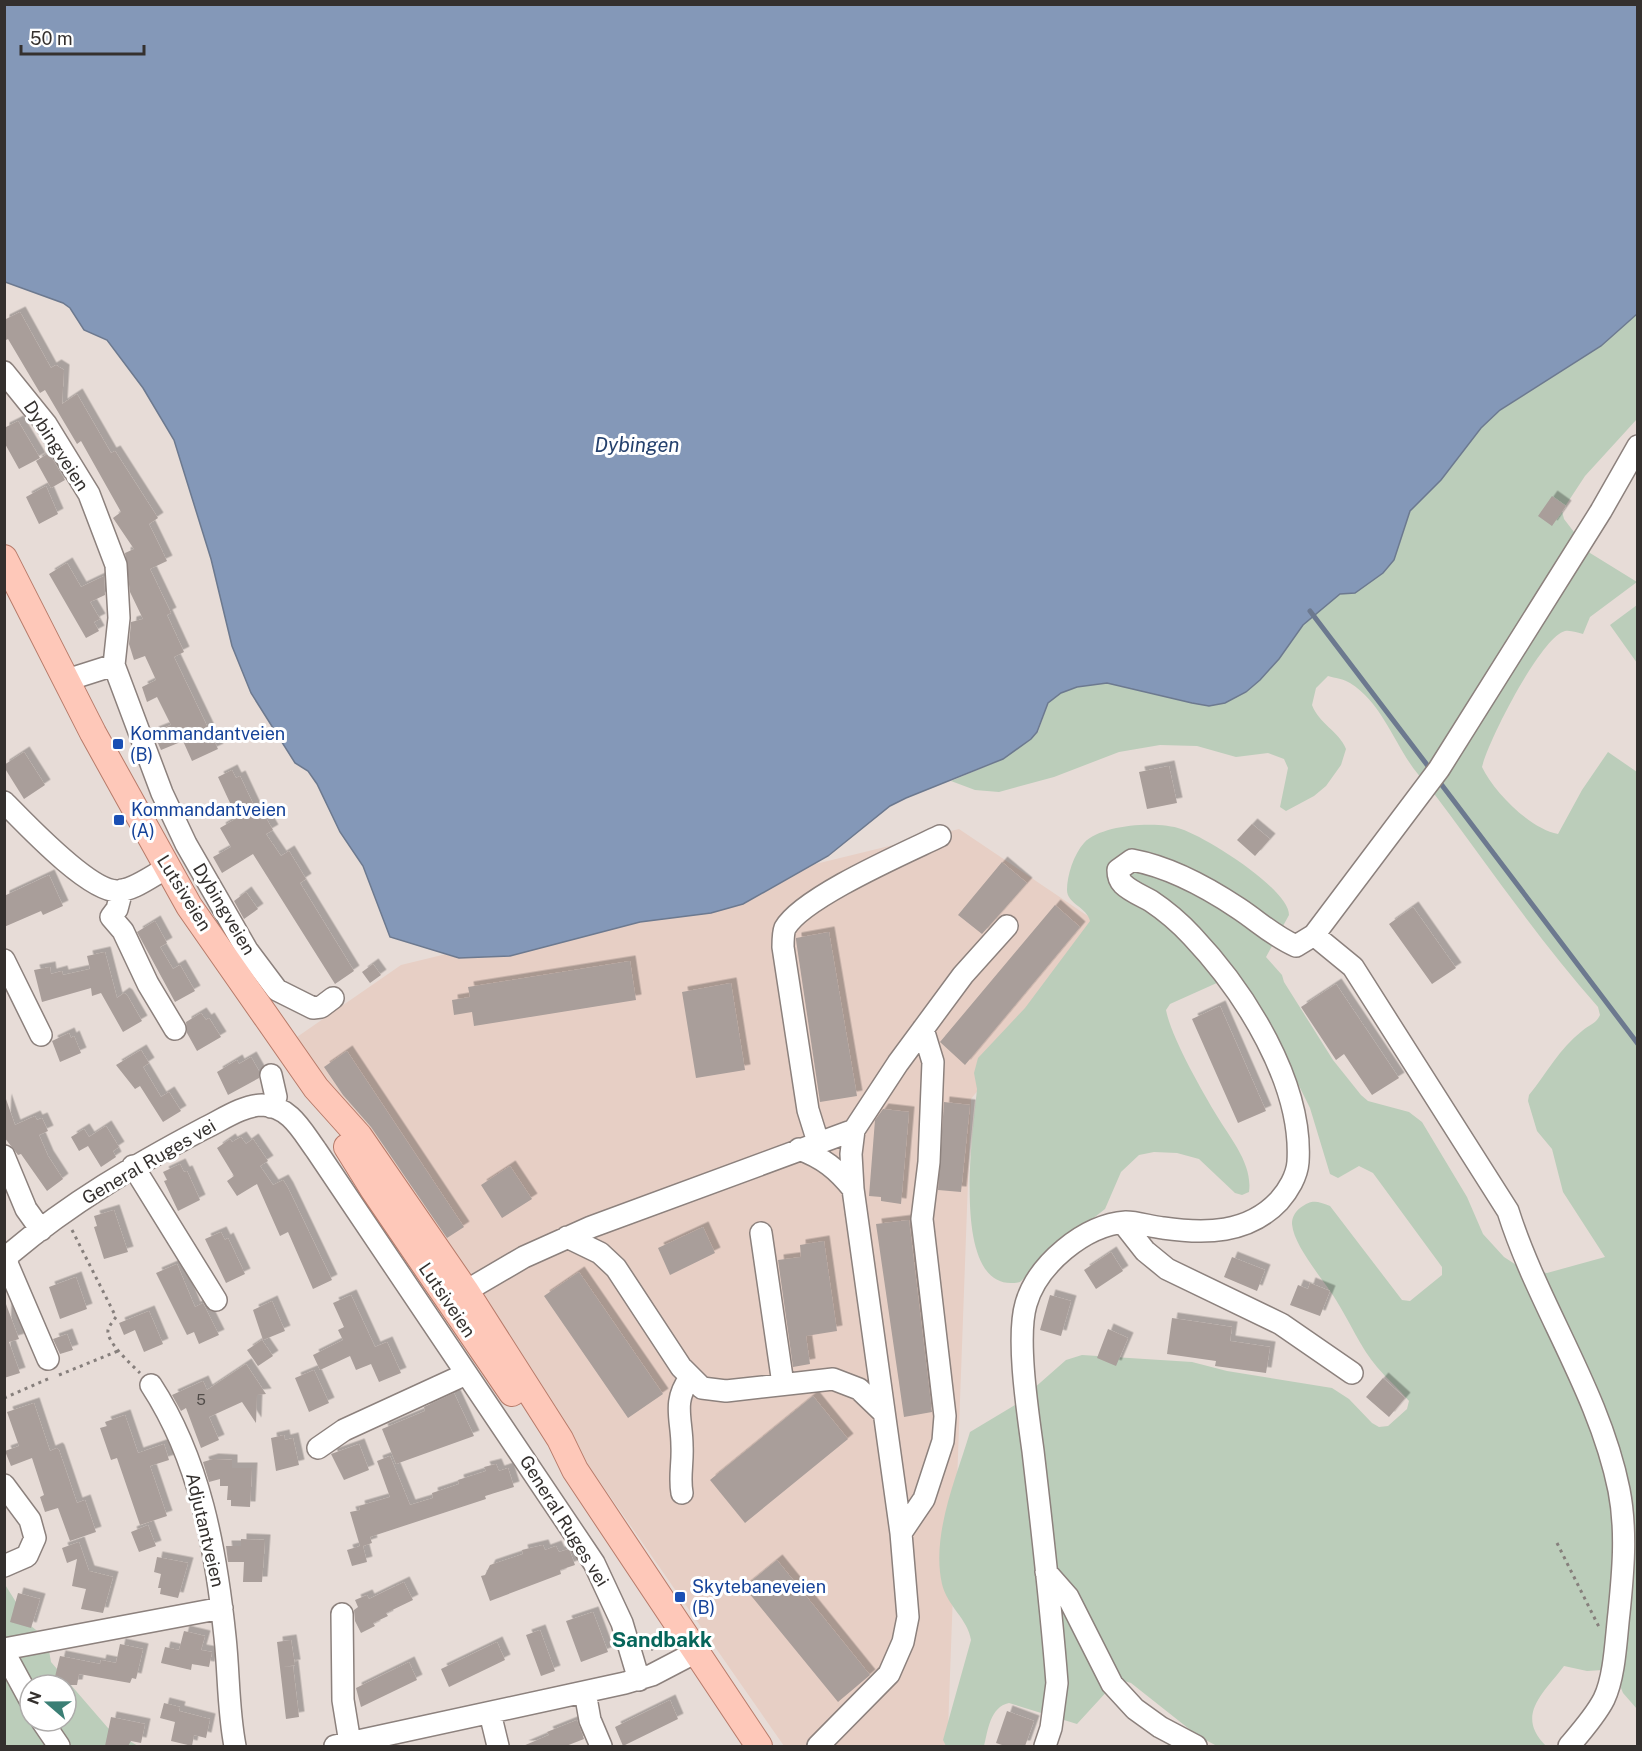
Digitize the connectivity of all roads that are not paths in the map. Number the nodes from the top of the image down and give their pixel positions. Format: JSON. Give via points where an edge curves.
{"nodes":[{"id":1,"x":4,"y":372,"type":"edge"},
{"id":2,"x":1638,"y":446,"type":"edge"},
{"id":3,"x":4,"y":558,"type":"edge"},
{"id":4,"x":114,"y":665,"type":"junction"},
{"id":5,"x":67,"y":680,"type":"junction"},
{"id":6,"x":4,"y":802,"type":"edge"},
{"id":7,"x":940,"y":836,"type":"dead end"},
{"id":8,"x":167,"y":868,"type":"junction"},
{"id":9,"x":122,"y":890,"type":"junction"},
{"id":10,"x":1007,"y":926,"type":"dead end"},
{"id":11,"x":1314,"y":935,"type":"junction"},
{"id":12,"x":4,"y":960,"type":"edge"},
{"id":13,"x":333,"y":998,"type":"dead end"},
{"id":14,"x":175,"y":1029,"type":"dead end"},
{"id":15,"x":923,"y":1029,"type":"junction"},
{"id":16,"x":41,"y":1035,"type":"dead end"},
{"id":17,"x":272,"y":1075,"type":"dead end"},
{"id":18,"x":271,"y":1107,"type":"junction"},
{"id":19,"x":854,"y":1130,"type":"junction"},
{"id":20,"x":808,"y":1146,"type":"junction"},
{"id":21,"x":4,"y":1156,"type":"edge"},
{"id":22,"x":133,"y":1166,"type":"junction"},
{"id":23,"x":853,"y":1189,"type":"junction"},
{"id":24,"x":1123,"y":1223,"type":"junction"},
{"id":25,"x":41,"y":1230,"type":"junction"},
{"id":26,"x":761,"y":1233,"type":"dead end"},
{"id":27,"x":567,"y":1237,"type":"junction"},
{"id":28,"x":457,"y":1296,"type":"junction"},
{"id":29,"x":216,"y":1300,"type":"dead end"},
{"id":30,"x":48,"y":1359,"type":"dead end"},
{"id":31,"x":876,"y":1359,"type":"junction"},
{"id":32,"x":1352,"y":1373,"type":"dead end"},
{"id":33,"x":466,"y":1374,"type":"junction"},
{"id":34,"x":690,"y":1378,"type":"junction"},
{"id":35,"x":833,"y":1379,"type":"junction"},
{"id":36,"x":783,"y":1384,"type":"junction"},
{"id":37,"x":151,"y":1385,"type":"road end"},
{"id":38,"x":883,"y":1412,"type":"junction"},
{"id":39,"x":318,"y":1448,"type":"dead end"},
{"id":40,"x":4,"y":1485,"type":"edge"},
{"id":41,"x":682,"y":1493,"type":"dead end"},
{"id":42,"x":902,"y":1533,"type":"junction"},
{"id":43,"x":4,"y":1566,"type":"edge"},
{"id":44,"x":1046,"y":1572,"type":"junction"},
{"id":45,"x":222,"y":1608,"type":"junction"},
{"id":46,"x":342,"y":1614,"type":"dead end"},
{"id":47,"x":4,"y":1650,"type":"edge"},
{"id":48,"x":698,"y":1651,"type":"junction"},
{"id":49,"x":18,"y":1677,"type":"edge"},
{"id":50,"x":639,"y":1680,"type":"junction"},
{"id":51,"x":585,"y":1692,"type":"junction"},
{"id":52,"x":490,"y":1713,"type":"junction"},
{"id":53,"x":50,"y":1733,"type":"edge"},
{"id":54,"x":342,"y":1745,"type":"edge"},
{"id":55,"x":59,"y":1746,"type":"edge"},
{"id":56,"x":235,"y":1746,"type":"edge"},
{"id":57,"x":498,"y":1746,"type":"edge"},
{"id":58,"x":601,"y":1746,"type":"edge"},
{"id":59,"x":759,"y":1746,"type":"edge"},
{"id":60,"x":818,"y":1746,"type":"edge"},
{"id":61,"x":1045,"y":1746,"type":"edge"},
{"id":62,"x":1197,"y":1746,"type":"edge"},
{"id":63,"x":1569,"y":1746,"type":"edge"}],
"edges":[{"from":1,"to":4,"type":"street","name":"Dybingveien","via":[[46,424],[88,494],[116,565],[119,618]]},
{"from":2,"to":11,"type":"street","via":[[1439,769]]},
{"from":3,"to":5,"type":"main road","name":"Lutsiveien"},
{"from":4,"to":5,"type":"street"},
{"from":4,"to":13,"type":"street","name":"Dybingveien","via":[[171,813],[204,878],[266,979],[285,996],[313,1008]]},
{"from":5,"to":8,"type":"main road","name":"Lutsiveien"},
{"from":6,"to":9,"type":"street","via":[[78,871],[106,888]]},
{"from":7,"to":20,"type":"street","via":[[853,877],[796,916],[784,930],[783,946],[808,1110]]},
{"from":8,"to":9,"type":"street"},
{"from":8,"to":28,"type":"main road","name":"Lutsiveien","via":[[189,906],[316,1088],[373,1189]]},
{"from":9,"to":14,"type":"street","via":[[111,917]]},
{"from":10,"to":15,"type":"street","via":[[963,975]]},
{"from":11,"to":24,"type":"street","via":[[1296,946],[1213,893],[1153,864],[1132,860],[1118,870],[1123,885],[1154,903],[1193,937],[1256,1021],[1292,1101],[1298,1165],[1287,1191],[1270,1211],[1243,1226],[1222,1232],[1192,1232]]},
{"from":11,"to":63,"type":"street","via":[[1353,967],[1508,1211],[1521,1251],[1605,1435],[1619,1491],[1624,1538],[1614,1655],[1605,1698]]},
{"from":12,"to":16,"type":"street"},
{"from":15,"to":19,"type":"street"},
{"from":15,"to":42,"type":"street","via":[[933,1072],[922,1219],[945,1416],[943,1441],[924,1499]]},
{"from":17,"to":18,"type":"street","via":[[276,1097]]},
{"from":18,"to":22,"type":"street","name":"General Ruges vei","via":[[254,1106],[233,1114]]},
{"from":18,"to":33,"type":"street","name":"General Ruges vei","via":[[296,1122]]},
{"from":19,"to":20,"type":"street"},
{"from":19,"to":23,"type":"street"},
{"from":20,"to":23,"type":"street"},
{"from":20,"to":27,"type":"street"},
{"from":21,"to":25,"type":"street","via":[[26,1209]]},
{"from":22,"to":25,"type":"street","name":"General Ruges vei"},
{"from":22,"to":29,"type":"street"},
{"from":23,"to":31,"type":"street"},
{"from":24,"to":32,"type":"street","via":[[1145,1251],[1167,1269],[1281,1324]]},
{"from":24,"to":44,"type":"street","via":[[1097,1229],[1067,1248],[1040,1275],[1026,1304],[1026,1398]]},
{"from":25,"to":30,"type":"street","name":"General Ruges vei","via":[[6,1261]]},
{"from":26,"to":36,"type":"street"},
{"from":27,"to":28,"type":"street"},
{"from":27,"to":34,"type":"street","via":[[600,1253],[616,1268]]},
{"from":28,"to":48,"type":"main road","name":"Lutsiveien","via":[[550,1446],[575,1470]]},
{"from":31,"to":35,"type":"street","via":[[861,1370]]},
{"from":31,"to":38,"type":"street"},
{"from":33,"to":39,"type":"street","via":[[344,1431]]},
{"from":33,"to":50,"type":"street","name":"General Ruges vei","via":[[605,1581]]},
{"from":34,"to":36,"type":"street","via":[[702,1388],[719,1391]]},
{"from":34,"to":41,"type":"street","via":[[681,1391],[679,1403]]},
{"from":35,"to":36,"type":"street"},
{"from":35,"to":38,"type":"street","via":[[859,1389]]},
{"from":37,"to":45,"type":"street","name":"Adjutantveien","via":[[176,1427],[189,1459],[208,1530]]},
{"from":38,"to":42,"type":"street"},
{"from":40,"to":43,"type":"street","via":[[30,1520],[35,1538],[27,1556]]},
{"from":42,"to":60,"type":"street","via":[[908,1617],[903,1642],[889,1674]]},
{"from":44,"to":61,"type":"street","via":[[1057,1683]]},
{"from":44,"to":62,"type":"street","via":[[1068,1597],[1112,1684],[1135,1709]]},
{"from":45,"to":47,"type":"street","name":"Adjutantveien"},
{"from":45,"to":56,"type":"street"},
{"from":46,"to":54,"type":"street"},
{"from":47,"to":49,"type":"street"},
{"from":48,"to":50,"type":"street"},
{"from":48,"to":59,"type":"main road","name":"Lutsiveien"},
{"from":50,"to":51,"type":"street"},
{"from":51,"to":52,"type":"street"},
{"from":51,"to":58,"type":"street"},
{"from":52,"to":54,"type":"street"},
{"from":52,"to":57,"type":"street"},
{"from":53,"to":55,"type":"street"}]}
